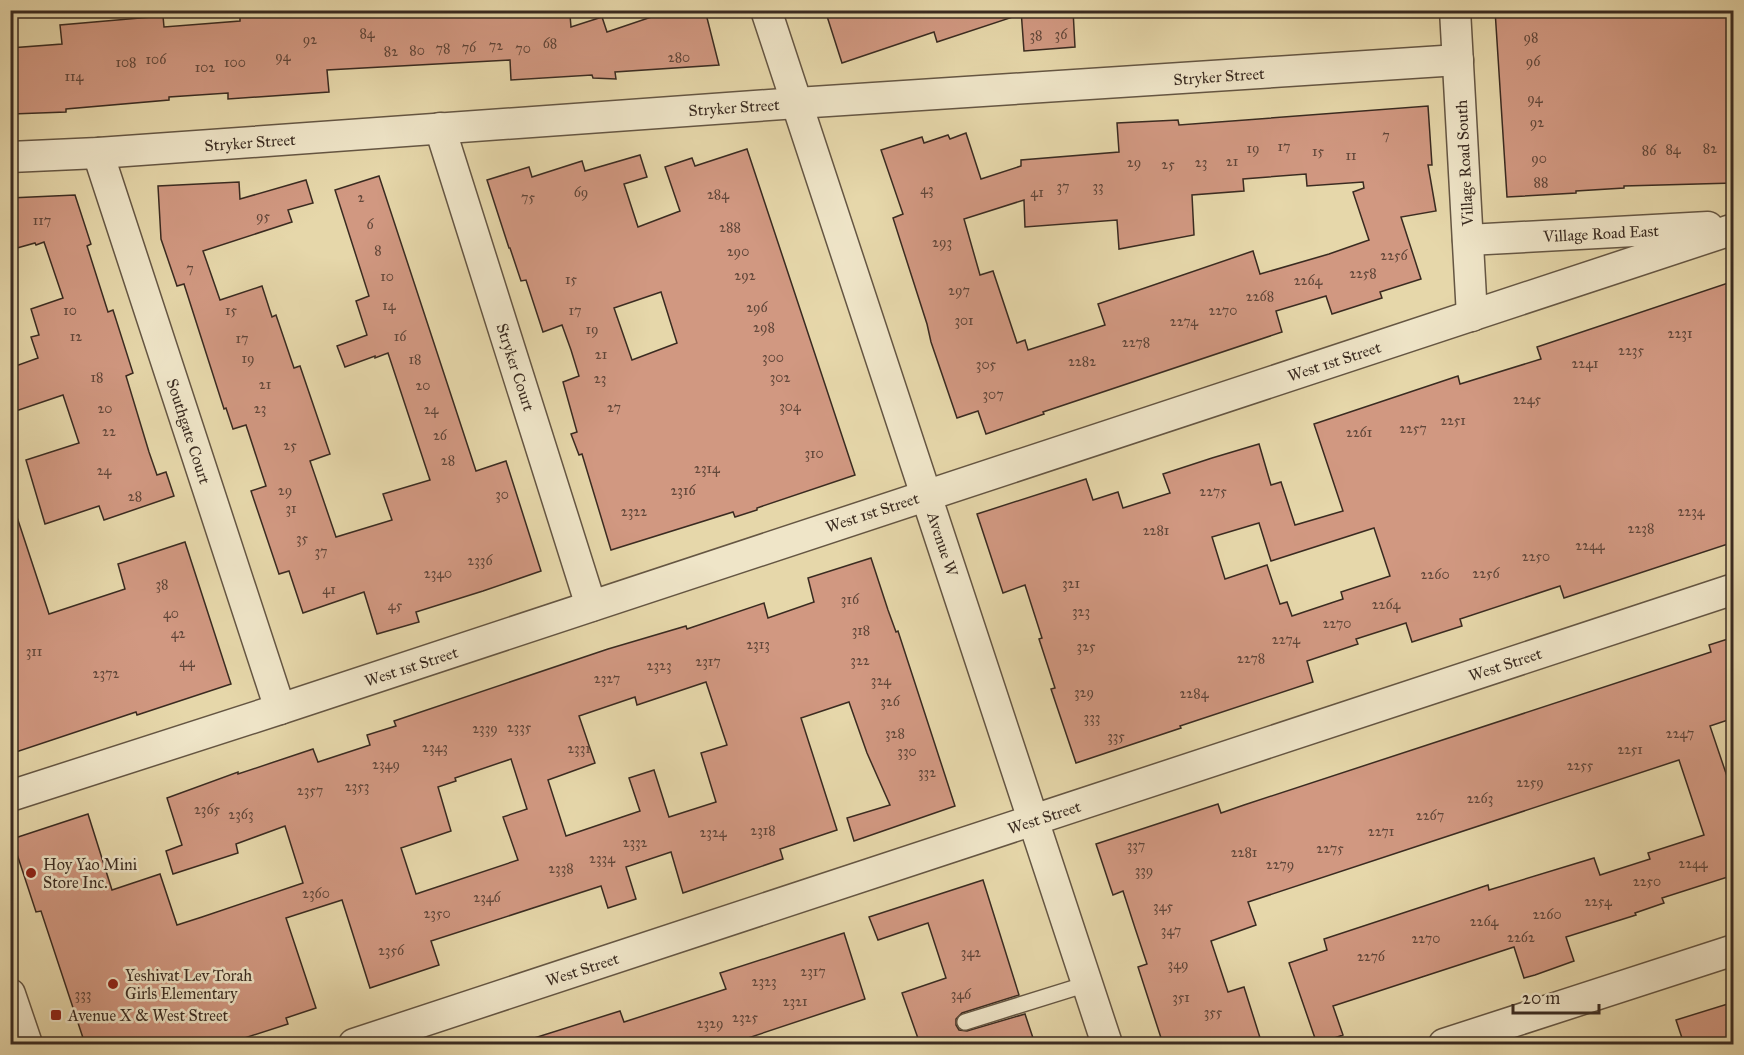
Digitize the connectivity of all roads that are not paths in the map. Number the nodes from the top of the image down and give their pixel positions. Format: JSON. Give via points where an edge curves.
{"nodes":[{"id":1,"x":766,"y":10,"type":"edge"},
{"id":2,"x":1455,"y":10,"type":"edge"},
{"id":3,"x":1458,"y":60,"type":"junction"},
{"id":4,"x":797,"y":103,"type":"junction"},
{"id":5,"x":440,"y":128,"type":"junction"},
{"id":6,"x":98,"y":153,"type":"junction"},
{"id":7,"x":10,"y":157,"type":"edge"},
{"id":8,"x":1734,"y":227,"type":"edge"},
{"id":9,"x":1468,"y":240,"type":"junction"},
{"id":10,"x":1472,"y":316,"type":"junction"},
{"id":11,"x":927,"y":494,"type":"junction"},
{"id":12,"x":1734,"y":589,"type":"edge"},
{"id":13,"x":591,"y":606,"type":"junction"},
{"id":14,"x":280,"y":709,"type":"junction"},
{"id":15,"x":10,"y":796,"type":"edge"},
{"id":16,"x":1033,"y":820,"type":"junction"},
{"id":17,"x":1734,"y":950,"type":"edge"},
{"id":18,"x":1087,"y":984,"type":"junction"},
{"id":19,"x":10,"y":994,"type":"edge"},
{"id":20,"x":965,"y":1022,"type":"dead end"},
{"id":21,"x":27,"y":1044,"type":"edge"},
{"id":22,"x":354,"y":1044,"type":"edge"},
{"id":23,"x":1107,"y":1044,"type":"edge"},
{"id":24,"x":1444,"y":1044,"type":"edge"}],
"edges":[{"from":1,"to":4,"type":"street","name":"Avenue W"},
{"from":2,"to":3,"type":"street","name":"Village Road South"},
{"from":3,"to":4,"type":"street","name":"Stryker Street"},
{"from":3,"to":9,"type":"street","name":"Village Road South"},
{"from":4,"to":5,"type":"street","name":"Stryker Street"},
{"from":4,"to":11,"type":"street","name":"Avenue W"},
{"from":5,"to":6,"type":"street","name":"Stryker Street"},
{"from":5,"to":13,"type":"street","name":"Stryker Court"},
{"from":6,"to":7,"type":"street","name":"Stryker Street"},
{"from":6,"to":14,"type":"street","name":"Southgate Court"},
{"from":8,"to":9,"type":"street","name":"Village Road East"},
{"from":8,"to":10,"type":"street","name":"West 1st Street"},
{"from":9,"to":10,"type":"street","name":"Village Road South"},
{"from":10,"to":11,"type":"street","name":"West 1st Street"},
{"from":11,"to":13,"type":"street","name":"West 1st Street"},
{"from":11,"to":16,"type":"street","name":"Avenue W"},
{"from":12,"to":16,"type":"street","name":"West Street"},
{"from":13,"to":14,"type":"street","name":"West 1st Street"},
{"from":14,"to":15,"type":"street","name":"West 1st Street"},
{"from":16,"to":18,"type":"street","name":"Avenue W"},
{"from":16,"to":22,"type":"street","name":"West Street"},
{"from":17,"to":24,"type":"street"},
{"from":18,"to":20,"type":"lane"},
{"from":18,"to":23,"type":"street","name":"Avenue W"},
{"from":19,"to":21,"type":"street"}]}
